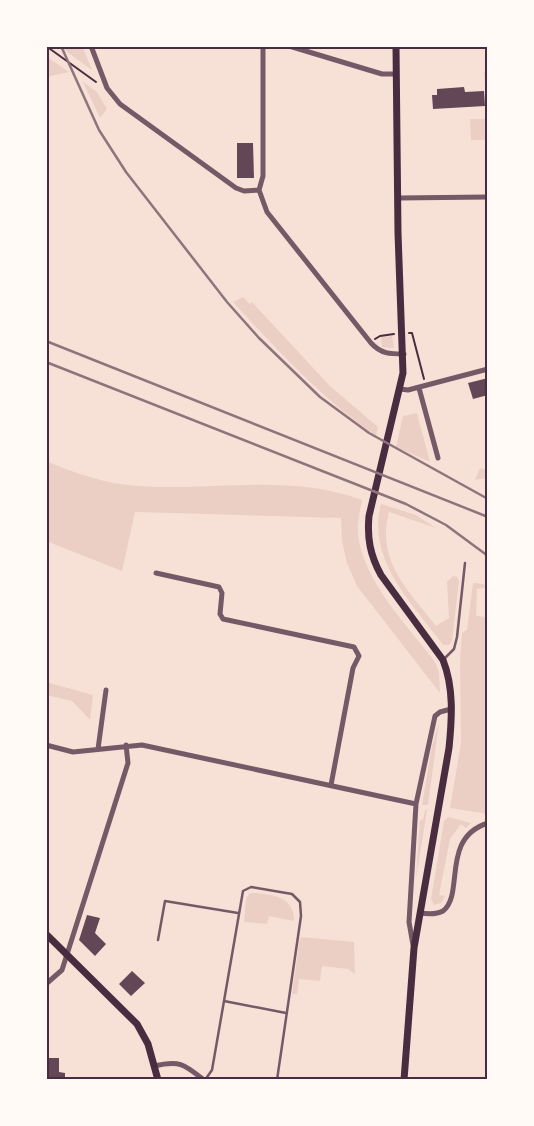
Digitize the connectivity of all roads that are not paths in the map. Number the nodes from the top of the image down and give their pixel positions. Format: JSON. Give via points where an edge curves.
{"nodes":[{"id":1,"x":92,"y":46,"type":"edge"},
{"id":2,"x":263,"y":46,"type":"edge"},
{"id":3,"x":289,"y":46,"type":"edge"},
{"id":4,"x":396,"y":46,"type":"edge"},
{"id":5,"x":396,"y":74,"type":"junction"},
{"id":6,"x":259,"y":190,"type":"junction"},
{"id":7,"x":488,"y":197,"type":"edge"},
{"id":8,"x":398,"y":198,"type":"junction"},
{"id":9,"x":404,"y":354,"type":"junction"},
{"id":10,"x":488,"y":369,"type":"edge"},
{"id":11,"x":418,"y":388,"type":"junction"},
{"id":12,"x":400,"y":389,"type":"junction"},
{"id":13,"x":438,"y":458,"type":"dead end"},
{"id":14,"x":465,"y":564,"type":"dead end"},
{"id":15,"x":156,"y":572,"type":"dead end"},
{"id":16,"x":443,"y":660,"type":"junction"},
{"id":17,"x":106,"y":690,"type":"dead end"},
{"id":18,"x":451,"y":709,"type":"junction"},
{"id":19,"x":46,"y":745,"type":"edge"},
{"id":20,"x":126,"y":745,"type":"junction"},
{"id":21,"x":98,"y":749,"type":"junction"},
{"id":22,"x":331,"y":785,"type":"junction"},
{"id":23,"x":416,"y":804,"type":"junction"},
{"id":24,"x":488,"y":823,"type":"edge"},
{"id":25,"x":238,"y":913,"type":"junction"},
{"id":26,"x":420,"y":913,"type":"junction"},
{"id":27,"x":46,"y":934,"type":"edge"},
{"id":28,"x":158,"y":940,"type":"dead end"},
{"id":29,"x":414,"y":948,"type":"junction"},
{"id":30,"x":67,"y":954,"type":"junction"},
{"id":31,"x":46,"y":984,"type":"edge"},
{"id":32,"x":224,"y":1001,"type":"junction"},
{"id":33,"x":286,"y":1012,"type":"junction"},
{"id":34,"x":154,"y":1066,"type":"junction"},
{"id":35,"x":158,"y":1080,"type":"edge"},
{"id":36,"x":205,"y":1080,"type":"edge"},
{"id":37,"x":277,"y":1080,"type":"edge"},
{"id":38,"x":404,"y":1080,"type":"edge"}],
"edges":[{"from":1,"to":6,"type":"street","via":[[107,88],[120,104],[236,188]]},
{"from":2,"to":6,"type":"street","via":[[263,176]]},
{"from":3,"to":5,"type":"street","via":[[382,74]]},
{"from":4,"to":5,"type":"main road"},
{"from":5,"to":8,"type":"main road"},
{"from":6,"to":9,"type":"street","via":[[267,212],[370,343],[385,353]]},
{"from":7,"to":8,"type":"street"},
{"from":8,"to":9,"type":"main road"},
{"from":9,"to":12,"type":"main road"},
{"from":10,"to":11,"type":"street"},
{"from":11,"to":12,"type":"street"},
{"from":11,"to":13,"type":"street"},
{"from":12,"to":16,"type":"main road","via":[[369,516],[369,546],[381,575]]},
{"from":14,"to":16,"type":"lane","via":[[457,637],[454,649]]},
{"from":15,"to":22,"type":"street","via":[[219,587],[223,619],[354,647],[359,656],[352,668]]},
{"from":16,"to":18,"type":"main road","via":[[448,672]]},
{"from":17,"to":21,"type":"street"},
{"from":18,"to":23,"type":"street","via":[[435,716]]},
{"from":18,"to":26,"type":"main road","via":[[449,748]]},
{"from":19,"to":21,"type":"street","via":[[73,752]]},
{"from":20,"to":21,"type":"street"},
{"from":20,"to":22,"type":"street","via":[[142,745]]},
{"from":20,"to":30,"type":"street","via":[[128,763]]},
{"from":22,"to":23,"type":"street"},
{"from":23,"to":29,"type":"street","via":[[409,922]]},
{"from":24,"to":26,"type":"street","via":[[473,831],[458,851],[450,899],[444,910],[434,914]]},
{"from":25,"to":28,"type":"lane","via":[[165,901]]},
{"from":25,"to":32,"type":"lane"},
{"from":25,"to":33,"type":"lane","via":[[243,891],[251,887],[292,894],[300,902],[301,916]]},
{"from":26,"to":29,"type":"main road"},
{"from":27,"to":30,"type":"main road"},
{"from":29,"to":38,"type":"main road"},
{"from":30,"to":31,"type":"street","via":[[62,970]]},
{"from":30,"to":34,"type":"main road","via":[[137,1024],[148,1044]]},
{"from":32,"to":33,"type":"lane"},
{"from":32,"to":36,"type":"lane","via":[[212,1070]]},
{"from":33,"to":37,"type":"lane"},
{"from":34,"to":35,"type":"main road"},
{"from":34,"to":36,"type":"street","via":[[176,1062]]}]}
